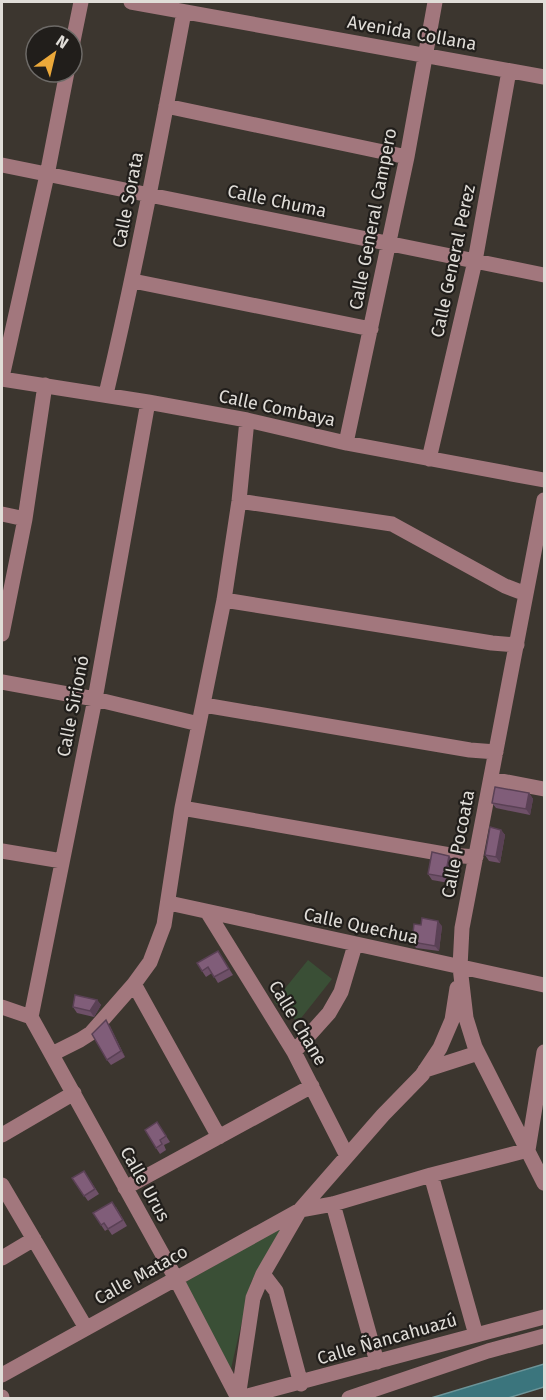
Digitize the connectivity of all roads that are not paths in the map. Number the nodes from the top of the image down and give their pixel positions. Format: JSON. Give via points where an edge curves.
{"nodes":[{"id":1,"x":81,"y":2,"type":"edge"},
{"id":2,"x":132,"y":2,"type":"edge"},
{"id":3,"x":435,"y":2,"type":"edge"},
{"id":4,"x":184,"y":12,"type":"junction"},
{"id":5,"x":76,"y":24,"type":"edge"},
{"id":6,"x":425,"y":55,"type":"junction"},
{"id":7,"x":509,"y":71,"type":"junction"},
{"id":8,"x":543,"y":72,"type":"edge"},
{"id":9,"x":65,"y":84,"type":"edge"},
{"id":10,"x":166,"y":106,"type":"junction"},
{"id":11,"x":407,"y":157,"type":"junction"},
{"id":12,"x":2,"y":165,"type":"edge"},
{"id":13,"x":46,"y":175,"type":"junction"},
{"id":14,"x":148,"y":194,"type":"junction"},
{"id":15,"x":388,"y":244,"type":"junction"},
{"id":16,"x":475,"y":261,"type":"junction"},
{"id":17,"x":544,"y":275,"type":"edge"},
{"id":18,"x":133,"y":281,"type":"junction"},
{"id":19,"x":371,"y":329,"type":"junction"},
{"id":20,"x":2,"y":378,"type":"edge"},
{"id":21,"x":45,"y":385,"type":"junction"},
{"id":22,"x":106,"y":394,"type":"junction"},
{"id":23,"x":148,"y":402,"type":"junction"},
{"id":24,"x":247,"y":420,"type":"junction"},
{"id":25,"x":346,"y":443,"type":"junction"},
{"id":26,"x":429,"y":459,"type":"junction"},
{"id":27,"x":544,"y":480,"type":"edge"},
{"id":28,"x":544,"y":500,"type":"edge"},
{"id":29,"x":239,"y":501,"type":"junction"},
{"id":30,"x":2,"y":514,"type":"edge"},
{"id":31,"x":25,"y":519,"type":"junction"},
{"id":32,"x":526,"y":594,"type":"junction"},
{"id":33,"x":224,"y":600,"type":"junction"},
{"id":34,"x":3,"y":624,"type":"edge"},
{"id":35,"x":517,"y":645,"type":"junction"},
{"id":36,"x":2,"y":682,"type":"edge"},
{"id":37,"x":95,"y":699,"type":"junction"},
{"id":38,"x":204,"y":705,"type":"junction"},
{"id":39,"x":199,"y":724,"type":"junction"},
{"id":40,"x":496,"y":752,"type":"junction"},
{"id":41,"x":491,"y":779,"type":"junction"},
{"id":42,"x":544,"y":789,"type":"edge"},
{"id":43,"x":182,"y":808,"type":"junction"},
{"id":44,"x":2,"y":850,"type":"edge"},
{"id":45,"x":476,"y":857,"type":"junction"},
{"id":46,"x":62,"y":861,"type":"junction"},
{"id":47,"x":169,"y":903,"type":"junction"},
{"id":48,"x":208,"y":913,"type":"junction"},
{"id":49,"x":356,"y":945,"type":"junction"},
{"id":50,"x":460,"y":967,"type":"junction"},
{"id":51,"x":134,"y":984,"type":"junction"},
{"id":52,"x":544,"y":985,"type":"edge"},
{"id":53,"x":2,"y":1007,"type":"edge"},
{"id":54,"x":31,"y":1017,"type":"junction"},
{"id":55,"x":294,"y":1052,"type":"junction"},
{"id":56,"x":544,"y":1052,"type":"edge"},
{"id":57,"x":478,"y":1053,"type":"junction"},
{"id":58,"x":52,"y":1054,"type":"junction"},
{"id":59,"x":425,"y":1070,"type":"junction"},
{"id":60,"x":312,"y":1086,"type":"junction"},
{"id":61,"x":74,"y":1093,"type":"junction"},
{"id":62,"x":2,"y":1135,"type":"edge"},
{"id":63,"x":219,"y":1137,"type":"junction"},
{"id":64,"x":528,"y":1150,"type":"junction"},
{"id":65,"x":347,"y":1156,"type":"junction"},
{"id":66,"x":431,"y":1175,"type":"junction"},
{"id":67,"x":544,"y":1183,"type":"edge"},
{"id":68,"x":2,"y":1185,"type":"edge"},
{"id":69,"x":125,"y":1188,"type":"junction"},
{"id":70,"x":333,"y":1204,"type":"junction"},
{"id":71,"x":300,"y":1210,"type":"junction"},
{"id":72,"x":34,"y":1239,"type":"junction"},
{"id":73,"x":2,"y":1258,"type":"edge"},
{"id":74,"x":263,"y":1274,"type":"junction"},
{"id":75,"x":175,"y":1277,"type":"junction"},
{"id":76,"x":544,"y":1317,"type":"edge"},
{"id":77,"x":86,"y":1328,"type":"junction"},
{"id":78,"x":476,"y":1335,"type":"junction"},
{"id":79,"x":544,"y":1336,"type":"edge"},
{"id":80,"x":376,"y":1362,"type":"junction"},
{"id":81,"x":2,"y":1375,"type":"edge"},
{"id":82,"x":301,"y":1383,"type":"junction"},
{"id":83,"x":239,"y":1398,"type":"edge"},
{"id":84,"x":349,"y":1398,"type":"edge"}],
"edges":[{"from":1,"to":5,"type":"street"},
{"from":2,"to":4,"type":"street","name":"Avenida Collana"},
{"from":3,"to":6,"type":"street","name":"Calle General Campero"},
{"from":4,"to":6,"type":"street","name":"Avenida Collana"},
{"from":4,"to":10,"type":"street","name":"Calle Sorata"},
{"from":6,"to":7,"type":"street","name":"Avenida Collana"},
{"from":6,"to":11,"type":"street","name":"Calle General Campero"},
{"from":7,"to":8,"type":"street","name":"Avenida Collana"},
{"from":7,"to":16,"type":"street","name":"Calle General Perez"},
{"from":9,"to":13,"type":"street"},
{"from":10,"to":11,"type":"street"},
{"from":10,"to":14,"type":"street","name":"Calle Sorata"},
{"from":11,"to":15,"type":"street","name":"Calle General Campero"},
{"from":12,"to":13,"type":"street","name":"Calle Chuma"},
{"from":13,"to":14,"type":"street","name":"Calle Chuma"},
{"from":13,"to":20,"type":"street"},
{"from":14,"to":15,"type":"street","name":"Calle Chuma"},
{"from":14,"to":18,"type":"street","name":"Calle Sorata"},
{"from":15,"to":16,"type":"street","name":"Calle Chuma"},
{"from":15,"to":19,"type":"street","name":"Calle General Campero"},
{"from":16,"to":17,"type":"street","name":"Calle Chuma"},
{"from":16,"to":26,"type":"street","name":"Calle General Perez"},
{"from":18,"to":19,"type":"street"},
{"from":18,"to":22,"type":"street","name":"Calle Sorata"},
{"from":19,"to":25,"type":"street","name":"Calle General Campero"},
{"from":20,"to":21,"type":"street","name":"Calle Combaya"},
{"from":21,"to":22,"type":"street","name":"Calle Combaya"},
{"from":21,"to":31,"type":"street"},
{"from":22,"to":23,"type":"street","name":"Calle Combaya"},
{"from":23,"to":24,"type":"street","name":"Calle Combaya"},
{"from":23,"to":37,"type":"street","name":"Calle Sirionó"},
{"from":24,"to":25,"type":"street","name":"Calle Combaya"},
{"from":24,"to":29,"type":"street"},
{"from":25,"to":26,"type":"street","name":"Calle Combaya"},
{"from":26,"to":27,"type":"street","name":"Calle Combaya"},
{"from":28,"to":32,"type":"street","name":"Calle Pocoata"},
{"from":29,"to":32,"type":"street","via":[[392,524]]},
{"from":29,"to":33,"type":"street"},
{"from":30,"to":31,"type":"street"},
{"from":31,"to":34,"type":"street"},
{"from":32,"to":35,"type":"street","name":"Calle Pocoata"},
{"from":33,"to":35,"type":"street"},
{"from":33,"to":38,"type":"street"},
{"from":35,"to":40,"type":"street","name":"Calle Pocoata"},
{"from":36,"to":37,"type":"street"},
{"from":37,"to":39,"type":"street"},
{"from":37,"to":46,"type":"street","name":"Calle Sirionó"},
{"from":38,"to":39,"type":"street"},
{"from":38,"to":40,"type":"street"},
{"from":39,"to":43,"type":"street"},
{"from":40,"to":41,"type":"street","name":"Calle Pocoata"},
{"from":41,"to":42,"type":"street"},
{"from":41,"to":45,"type":"street","name":"Calle Pocoata"},
{"from":43,"to":45,"type":"street"},
{"from":43,"to":47,"type":"street"},
{"from":44,"to":46,"type":"street"},
{"from":45,"to":50,"type":"street","name":"Calle Pocoata","via":[[462,928]]},
{"from":46,"to":54,"type":"street","name":"Calle Sirionó"},
{"from":47,"to":48,"type":"street","name":"Calle Quechua"},
{"from":47,"to":51,"type":"street","via":[[150,962]]},
{"from":48,"to":49,"type":"street","name":"Calle Quechua"},
{"from":48,"to":55,"type":"street","name":"Calle Chane"},
{"from":49,"to":50,"type":"street","name":"Calle Quechua"},
{"from":49,"to":55,"type":"street","via":[[341,992],[330,1012]]},
{"from":50,"to":52,"type":"street","name":"Calle Quechua"},
{"from":50,"to":57,"type":"street","name":"Calle Pocoata","via":[[466,1018]]},
{"from":50,"to":59,"type":"street","via":[[452,1020]]},
{"from":51,"to":58,"type":"street","via":[[91,1033]]},
{"from":51,"to":63,"type":"street"},
{"from":53,"to":54,"type":"street"},
{"from":54,"to":58,"type":"street","name":"Calle Urus"},
{"from":55,"to":60,"type":"street","name":"Calle Chane"},
{"from":56,"to":64,"type":"street"},
{"from":57,"to":59,"type":"street"},
{"from":57,"to":64,"type":"street","name":"Calle Pocoata"},
{"from":58,"to":61,"type":"street","name":"Calle Urus"},
{"from":59,"to":65,"type":"street"},
{"from":60,"to":63,"type":"street"},
{"from":60,"to":65,"type":"street","name":"Calle Chane"},
{"from":61,"to":62,"type":"street"},
{"from":61,"to":69,"type":"street","name":"Calle Urus"},
{"from":63,"to":69,"type":"street"},
{"from":64,"to":66,"type":"street"},
{"from":64,"to":67,"type":"street","name":"Calle Pocoata"},
{"from":65,"to":71,"type":"street"},
{"from":66,"to":70,"type":"street"},
{"from":66,"to":78,"type":"street"},
{"from":68,"to":72,"type":"street"},
{"from":69,"to":75,"type":"street","name":"Calle Urus"},
{"from":70,"to":71,"type":"street"},
{"from":70,"to":80,"type":"street"},
{"from":71,"to":74,"type":"street"},
{"from":71,"to":75,"type":"street","name":"Calle Mataco"},
{"from":72,"to":73,"type":"street"},
{"from":72,"to":77,"type":"street"},
{"from":74,"to":82,"type":"street","via":[[276,1291]]},
{"from":74,"to":83,"type":"street","via":[[253,1298]]},
{"from":75,"to":77,"type":"street","name":"Calle Mataco"},
{"from":75,"to":83,"type":"street","name":"Calle Urus"},
{"from":76,"to":78,"type":"street","name":"Calle Ñancahuazú"},
{"from":77,"to":81,"type":"street","name":"Calle Mataco"},
{"from":78,"to":80,"type":"street","name":"Calle Ñancahuazú"},
{"from":79,"to":84,"type":"street"},
{"from":80,"to":82,"type":"street","name":"Calle Ñancahuazú"},
{"from":82,"to":83,"type":"street","name":"Calle Ñancahuazú"}]}
